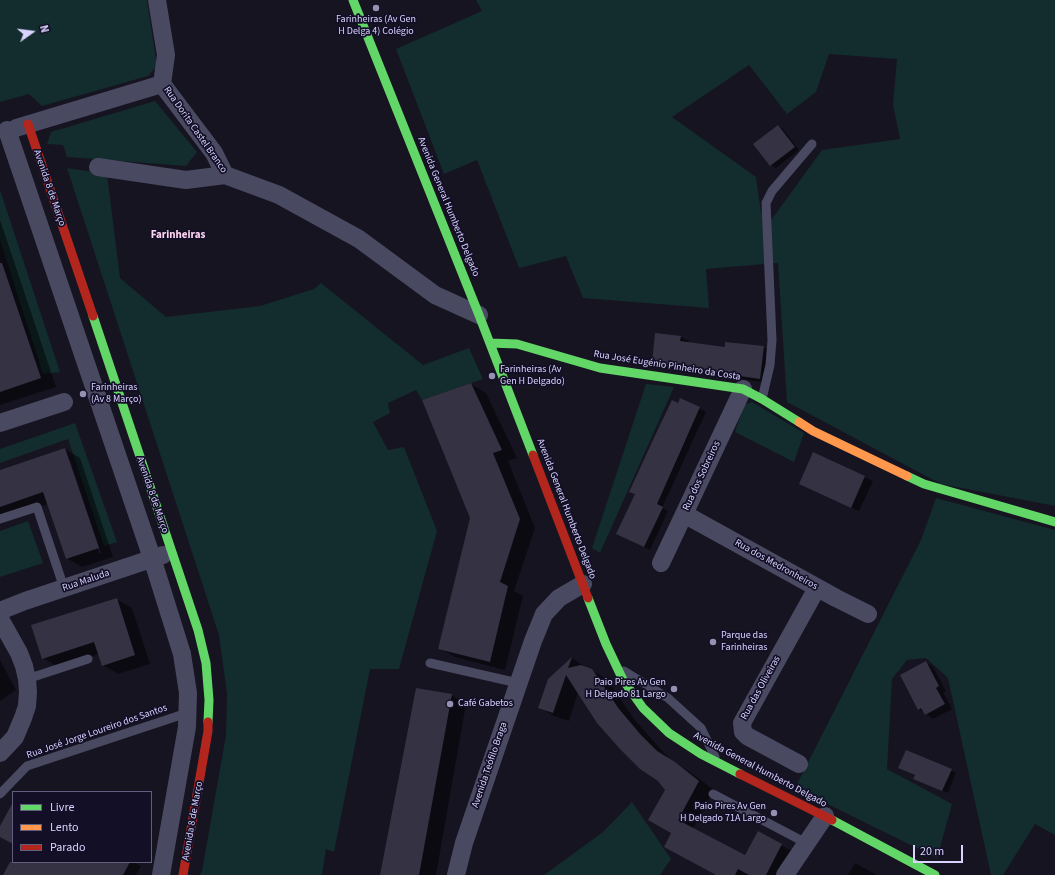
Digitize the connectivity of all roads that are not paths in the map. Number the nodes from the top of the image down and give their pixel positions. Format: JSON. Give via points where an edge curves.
{"nodes":[{"id":1,"x":157,"y":0,"type":"edge"},
{"id":2,"x":353,"y":0,"type":"edge"},
{"id":3,"x":162,"y":84,"type":"junction"},
{"id":4,"x":28,"y":124,"type":"junction"},
{"id":5,"x":3,"y":131,"type":"edge"},
{"id":6,"x":812,"y":144,"type":"dead end"},
{"id":7,"x":98,"y":167,"type":"dead end"},
{"id":8,"x":225,"y":175,"type":"junction"},
{"id":9,"x":479,"y":315,"type":"junction"},
{"id":10,"x":490,"y":343,"type":"junction"},
{"id":11,"x":743,"y":389,"type":"junction"},
{"id":12,"x":762,"y":398,"type":"junction"},
{"id":13,"x":64,"y":402,"type":"dead end"},
{"id":14,"x":0,"y":423,"type":"edge"},
{"id":15,"x":684,"y":514,"type":"junction"},
{"id":16,"x":0,"y":519,"type":"edge"},
{"id":17,"x":1055,"y":522,"type":"edge"},
{"id":18,"x":172,"y":552,"type":"junction"},
{"id":19,"x":152,"y":558,"type":"junction"},
{"id":20,"x":661,"y":563,"type":"dead end"},
{"id":21,"x":583,"y":584,"type":"junction"},
{"id":22,"x":64,"y":588,"type":"junction"},
{"id":23,"x":817,"y":588,"type":"junction"},
{"id":24,"x":0,"y":611,"type":"edge"},
{"id":25,"x":868,"y":614,"type":"dead end"},
{"id":26,"x":0,"y":619,"type":"edge"},
{"id":27,"x":88,"y":660,"type":"dead end"},
{"id":28,"x":430,"y":663,"type":"dead end"},
{"id":29,"x":617,"y":666,"type":"junction"},
{"id":30,"x":27,"y":679,"type":"junction"},
{"id":31,"x":518,"y":683,"type":"junction"},
{"id":32,"x":187,"y":712,"type":"junction"},
{"id":33,"x":0,"y":753,"type":"edge"},
{"id":34,"x":718,"y":762,"type":"junction"},
{"id":35,"x":799,"y":764,"type":"dead end"},
{"id":36,"x":0,"y":794,"type":"edge"},
{"id":37,"x":713,"y":794,"type":"dead end"},
{"id":38,"x":824,"y":816,"type":"junction"},
{"id":39,"x":806,"y":843,"type":"junction"},
{"id":40,"x":161,"y":875,"type":"edge"},
{"id":41,"x":183,"y":875,"type":"edge"},
{"id":42,"x":456,"y":875,"type":"edge"},
{"id":43,"x":785,"y":875,"type":"edge"},
{"id":44,"x":935,"y":875,"type":"edge"}],
"edges":[{"from":1,"to":3,"type":"street","via":[[166,55]]},
{"from":2,"to":9,"type":"street","name":"Avenida General Humberto Delgado"},
{"from":3,"to":4,"type":"street","name":"Rua Dorita Castel Branco"},
{"from":3,"to":8,"type":"street","name":"Rua Dorita Castel Branco","via":[[214,153]]},
{"from":4,"to":5,"type":"street","name":"Rua Dorita Castel Branco"},
{"from":4,"to":18,"type":"street","name":"Avenida 8 de Março"},
{"from":5,"to":19,"type":"street","name":"Avenida 8 de Março"},
{"from":6,"to":12,"type":"lane","via":[[772,191],[766,203],[772,340],[770,365]]},
{"from":7,"to":8,"type":"street","via":[[186,180]]},
{"from":8,"to":9,"type":"street","name":"Rua Dorita Castel Branco","via":[[279,195],[359,239],[435,295]]},
{"from":9,"to":10,"type":"street","name":"Avenida General Humberto Delgado"},
{"from":10,"to":11,"type":"street","name":"Rua José Eugénio Pinheiro da Costa","via":[[517,344],[600,368]]},
{"from":10,"to":21,"type":"street","name":"Avenida General Humberto Delgado"},
{"from":11,"to":12,"type":"street","name":"Rua José Eugénio Pinheiro da Costa"},
{"from":11,"to":15,"type":"street","name":"Rua dos Sobreiros"},
{"from":12,"to":17,"type":"street","name":"Rua José Eugénio Pinheiro da Costa","via":[[813,431],[924,484]]},
{"from":13,"to":14,"type":"street"},
{"from":15,"to":20,"type":"street","name":"Rua dos Sobreiros"},
{"from":15,"to":23,"type":"street","name":"Rua dos Medronheiros"},
{"from":16,"to":22,"type":"lane","via":[[37,507]]},
{"from":18,"to":19,"type":"street","name":"Rua Maluda"},
{"from":18,"to":41,"type":"street","name":"Avenida 8 de Março","via":[[206,663],[210,700],[208,731]]},
{"from":19,"to":22,"type":"street","name":"Rua Maluda"},
{"from":19,"to":32,"type":"street","name":"Avenida 8 de Março","via":[[182,654],[188,693]]},
{"from":21,"to":29,"type":"street","name":"Avenida General Humberto Delgado"},
{"from":21,"to":31,"type":"street","name":"Avenida Teófilo Braga","via":[[559,598],[544,614]]},
{"from":22,"to":24,"type":"street","name":"Rua Maluda"},
{"from":23,"to":25,"type":"street","name":"Rua dos Medronheiros"},
{"from":23,"to":35,"type":"street","name":"Rua das Oliveiras","via":[[742,723],[747,736]]},
{"from":26,"to":30,"type":"street","via":[[24,666]]},
{"from":27,"to":30,"type":"lane"},
{"from":28,"to":31,"type":"lane"},
{"from":29,"to":34,"type":"lane","via":[[668,698],[701,728]]},
{"from":29,"to":34,"type":"street","name":"Avenida General Humberto Delgado","via":[[623,680],[643,708],[668,733]]},
{"from":30,"to":33,"type":"street","via":[[27,706],[23,718],[14,737]]},
{"from":31,"to":42,"type":"street","name":"Avenida Teófilo Braga","via":[[464,843]]},
{"from":32,"to":36,"type":"lane","name":"Rua José Jorge Loureiro dos Santos","via":[[27,766]]},
{"from":32,"to":40,"type":"street","name":"Avenida 8 de Março","via":[[183,756]]},
{"from":34,"to":38,"type":"street","name":"Avenida General Humberto Delgado"},
{"from":37,"to":39,"type":"lane"},
{"from":38,"to":39,"type":"street"},
{"from":38,"to":44,"type":"street","name":"Avenida General Humberto Delgado"},
{"from":39,"to":43,"type":"street"}]}
